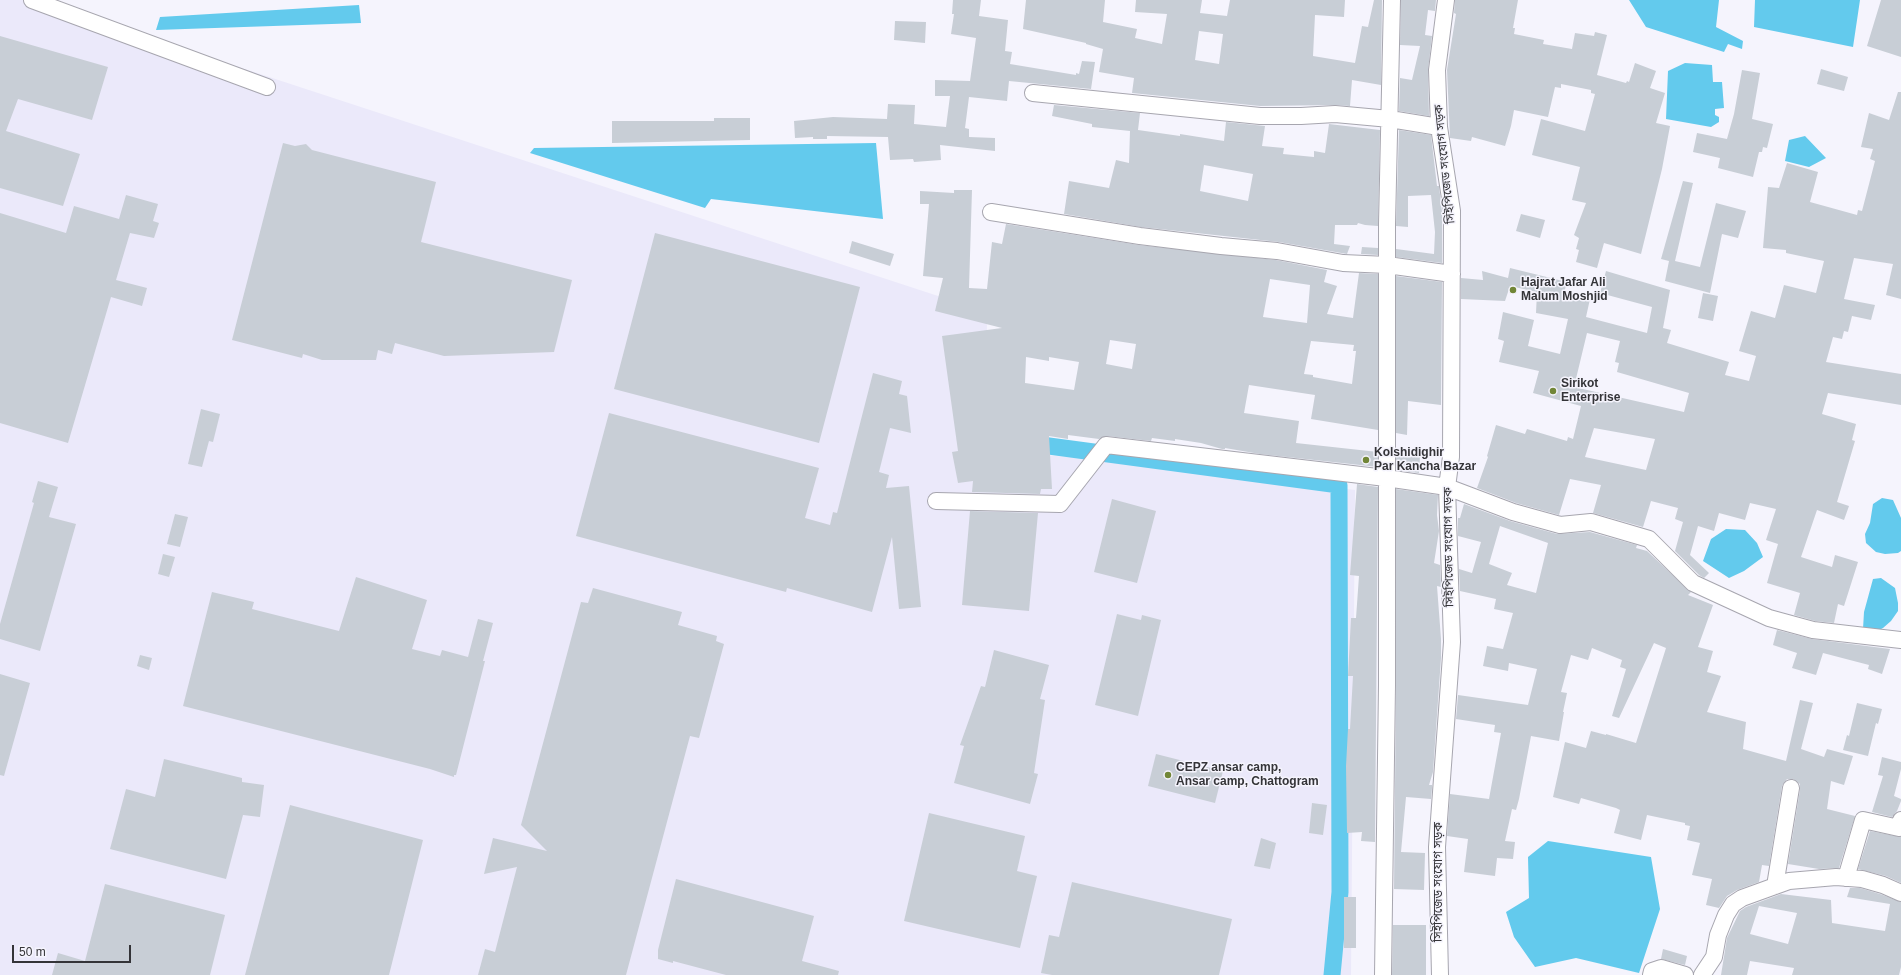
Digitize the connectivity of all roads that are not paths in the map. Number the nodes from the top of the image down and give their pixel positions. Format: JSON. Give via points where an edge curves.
{"nodes":[{"id":1,"x":32,"y":0,"type":"edge"},
{"id":2,"x":1392,"y":0,"type":"edge"},
{"id":3,"x":1446,"y":0,"type":"edge"},
{"id":4,"x":267,"y":87,"type":"dead end"},
{"id":5,"x":1033,"y":92,"type":"dead end"},
{"id":6,"x":1390,"y":119,"type":"junction"},
{"id":7,"x":1439,"y":127,"type":"junction"},
{"id":8,"x":991,"y":212,"type":"dead end"},
{"id":9,"x":1387,"y":265,"type":"junction"},
{"id":10,"x":1452,"y":274,"type":"junction"},
{"id":11,"x":1386,"y":478,"type":"junction"},
{"id":12,"x":1447,"y":487,"type":"junction"},
{"id":13,"x":936,"y":501,"type":"dead end"},
{"id":14,"x":1901,"y":640,"type":"edge"},
{"id":15,"x":1791,"y":788,"type":"dead end"},
{"id":16,"x":1901,"y":820,"type":"edge"},
{"id":17,"x":1846,"y":878,"type":"junction"},
{"id":18,"x":1776,"y":886,"type":"junction"},
{"id":19,"x":1901,"y":893,"type":"edge"},
{"id":20,"x":1383,"y":975,"type":"edge"},
{"id":21,"x":1440,"y":975,"type":"edge"},
{"id":22,"x":1651,"y":975,"type":"edge"},
{"id":23,"x":1685,"y":975,"type":"edge"},
{"id":24,"x":1702,"y":975,"type":"edge"}],
"edges":[{"from":1,"to":4,"type":"street"},
{"from":2,"to":6,"type":"street"},
{"from":3,"to":7,"type":"street","name":"সিইপিজেড সংযোগ সড়ক","via":[[1436,70]]},
{"from":5,"to":6,"type":"street","via":[[1260,116],[1335,114]]},
{"from":6,"to":7,"type":"street"},
{"from":6,"to":9,"type":"street"},
{"from":7,"to":10,"type":"street","name":"সিইপিজেড সংযোগ সড়ক","via":[[1452,211]]},
{"from":8,"to":9,"type":"street","via":[[1147,237],[1277,251],[1343,263]]},
{"from":9,"to":10,"type":"street"},
{"from":9,"to":11,"type":"street"},
{"from":10,"to":12,"type":"street","name":"সিইপিজেড সংযোগ সড়ক","via":[[1451,457]]},
{"from":11,"to":12,"type":"street"},
{"from":11,"to":13,"type":"street","via":[[1106,445],[1060,504]]},
{"from":11,"to":20,"type":"street","via":[[1387,685]]},
{"from":12,"to":14,"type":"street","via":[[1513,512],[1560,525],[1591,522],[1649,539],[1693,583],[1769,618],[1813,630]]},
{"from":12,"to":21,"type":"street","name":"সিইপিজেড সংযোগ সড়ক","via":[[1452,642],[1437,847]]},
{"from":15,"to":18,"type":"street"},
{"from":16,"to":17,"type":"street","via":[[1899,828],[1863,820]]},
{"from":17,"to":18,"type":"street","via":[[1789,881]]},
{"from":17,"to":19,"type":"street","via":[[1862,879]]},
{"from":18,"to":24,"type":"street","via":[[1742,898],[1733,904],[1718,935],[1714,957]]},
{"from":22,"to":23,"type":"street","via":[[1652,971],[1661,968]]}]}
